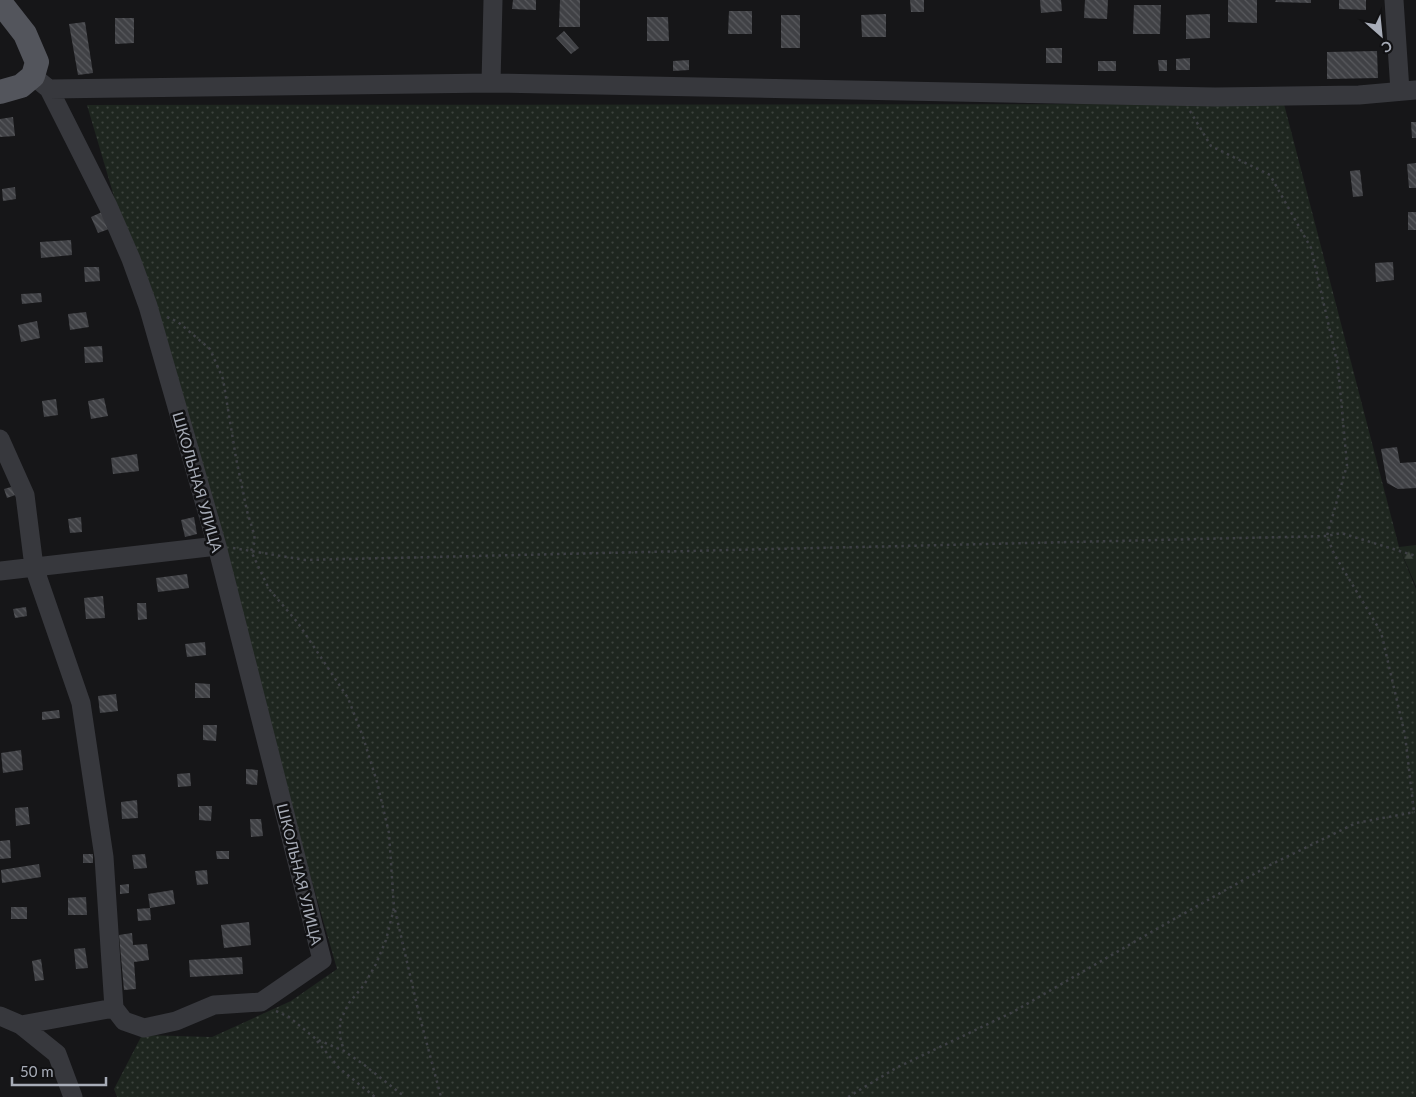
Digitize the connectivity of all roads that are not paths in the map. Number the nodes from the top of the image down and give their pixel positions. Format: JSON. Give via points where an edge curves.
{"nodes":[{"id":1,"x":493,"y":0,"type":"edge"},
{"id":2,"x":1394,"y":0,"type":"edge"},
{"id":3,"x":0,"y":2,"type":"edge"},
{"id":4,"x":41,"y":82,"type":"junction"},
{"id":5,"x":491,"y":83,"type":"junction"},
{"id":6,"x":1408,"y":91,"type":"edge"},
{"id":7,"x":0,"y":92,"type":"edge"},
{"id":8,"x":0,"y":439,"type":"edge"},
{"id":9,"x":217,"y":546,"type":"junction"},
{"id":10,"x":34,"y":567,"type":"junction"},
{"id":11,"x":0,"y":572,"type":"edge"},
{"id":12,"x":114,"y":1008,"type":"junction"},
{"id":13,"x":0,"y":1016,"type":"edge"},
{"id":14,"x":21,"y":1025,"type":"junction"},
{"id":15,"x":70,"y":1095,"type":"edge"}],
"edges":[{"from":1,"to":5,"type":"street"},
{"from":2,"to":6,"type":"street"},
{"from":3,"to":4,"type":"main road","via":[[25,34]]},
{"from":4,"to":5,"type":"street"},
{"from":4,"to":7,"type":"main road"},
{"from":4,"to":9,"type":"street","name":"ШКОЛЬНАЯ УЛИЦА","via":[[108,206],[131,259],[148,306]]},
{"from":5,"to":6,"type":"street","via":[[1181,96],[1359,95]]},
{"from":8,"to":10,"type":"street","via":[[25,495]]},
{"from":9,"to":10,"type":"street"},
{"from":9,"to":12,"type":"street","name":"ШКОЛЬНАЯ УЛИЦА","via":[[322,960],[261,1002],[214,1005],[176,1021],[144,1028],[124,1021]]},
{"from":10,"to":11,"type":"street"},
{"from":10,"to":12,"type":"street","via":[[81,703],[104,857]]},
{"from":12,"to":14,"type":"street"},
{"from":13,"to":14,"type":"street"},
{"from":14,"to":15,"type":"street","via":[[57,1054]]}]}
